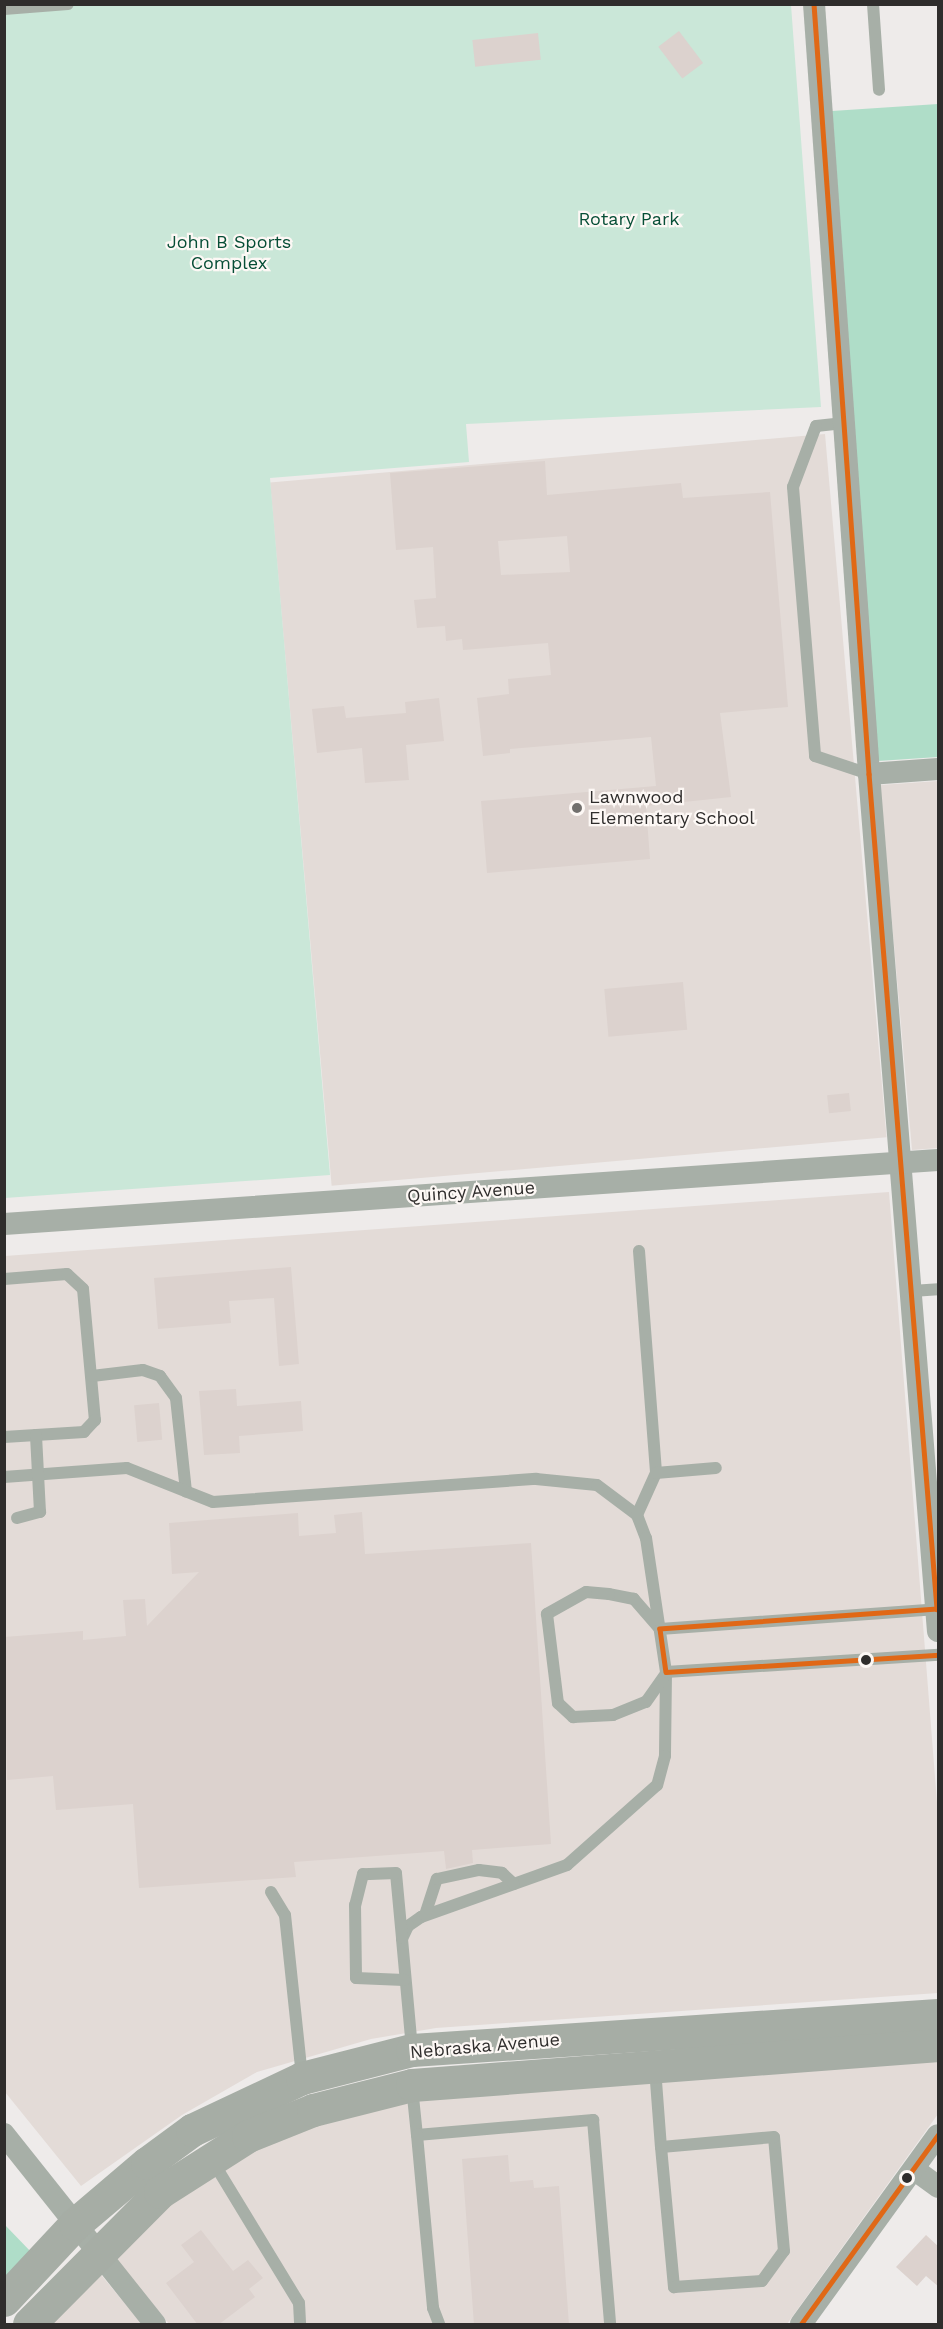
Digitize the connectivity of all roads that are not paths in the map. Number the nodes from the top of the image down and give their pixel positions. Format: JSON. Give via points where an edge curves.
{"nodes":[{"id":1,"x":68,"y":4,"type":"edge"},
{"id":2,"x":814,"y":4,"type":"edge"},
{"id":3,"x":873,"y":4,"type":"edge"},
{"id":4,"x":4,"y":9,"type":"edge"},
{"id":5,"x":879,"y":90,"type":"dead end"},
{"id":6,"x":844,"y":423,"type":"junction"},
{"id":7,"x":939,"y":769,"type":"edge"},
{"id":8,"x":869,"y":774,"type":"junction"},
{"id":9,"x":939,"y":1160,"type":"edge"},
{"id":10,"x":902,"y":1162,"type":"junction"},
{"id":11,"x":4,"y":1224,"type":"edge"},
{"id":12,"x":639,"y":1251,"type":"dead end"},
{"id":13,"x":4,"y":1279,"type":"edge"},
{"id":14,"x":939,"y":1289,"type":"edge"},
{"id":15,"x":912,"y":1291,"type":"junction"},
{"id":16,"x":92,"y":1376,"type":"junction"},
{"id":17,"x":36,"y":1435,"type":"junction"},
{"id":18,"x":4,"y":1437,"type":"edge"},
{"id":19,"x":716,"y":1468,"type":"dead end"},
{"id":20,"x":656,"y":1473,"type":"junction"},
{"id":21,"x":40,"y":1474,"type":"junction"},
{"id":22,"x":4,"y":1477,"type":"edge"},
{"id":23,"x":186,"y":1491,"type":"junction"},
{"id":24,"x":637,"y":1515,"type":"junction"},
{"id":25,"x":17,"y":1518,"type":"dead end"},
{"id":26,"x":938,"y":1617,"type":"edge"},
{"id":27,"x":660,"y":1629,"type":"junction"},
{"id":28,"x":939,"y":1655,"type":"edge"},
{"id":29,"x":666,"y":1672,"type":"junction"},
{"id":30,"x":513,"y":1884,"type":"junction"},
{"id":31,"x":271,"y":1892,"type":"dead end"},
{"id":32,"x":425,"y":1915,"type":"junction"},
{"id":33,"x":402,"y":1939,"type":"junction"},
{"id":34,"x":404,"y":1980,"type":"junction"},
{"id":35,"x":939,"y":2015,"type":"edge"},
{"id":36,"x":939,"y":2046,"type":"edge"},
{"id":37,"x":412,"y":2050,"type":"junction"},
{"id":38,"x":653,"y":2050,"type":"junction"},
{"id":39,"x":302,"y":2078,"type":"junction"},
{"id":40,"x":412,"y":2085,"type":"junction"},
{"id":41,"x":313,"y":2110,"type":"junction"},
{"id":42,"x":192,"y":2130,"type":"junction"},
{"id":43,"x":4,"y":2134,"type":"edge"},
{"id":44,"x":417,"y":2135,"type":"junction"},
{"id":45,"x":939,"y":2135,"type":"edge"},
{"id":46,"x":661,"y":2147,"type":"junction"},
{"id":47,"x":211,"y":2158,"type":"junction"},
{"id":48,"x":915,"y":2170,"type":"junction"},
{"id":49,"x":939,"y":2187,"type":"edge"},
{"id":50,"x":75,"y":2224,"type":"junction"},
{"id":51,"x":97,"y":2254,"type":"junction"},
{"id":52,"x":4,"y":2300,"type":"edge"},
{"id":53,"x":28,"y":2325,"type":"edge"},
{"id":54,"x":155,"y":2325,"type":"edge"},
{"id":55,"x":300,"y":2325,"type":"edge"},
{"id":56,"x":438,"y":2325,"type":"edge"},
{"id":57,"x":610,"y":2325,"type":"edge"},
{"id":58,"x":801,"y":2325,"type":"edge"}],
"edges":[{"from":1,"to":4,"type":"lane"},
{"from":2,"to":6,"type":"street"},
{"from":3,"to":5,"type":"lane"},
{"from":6,"to":8,"type":"street"},
{"from":6,"to":8,"type":"lane","via":[[816,426],[793,487],[815,756]]},
{"from":7,"to":8,"type":"street"},
{"from":8,"to":10,"type":"street"},
{"from":9,"to":10,"type":"street","name":"Quincy Avenue"},
{"from":10,"to":11,"type":"street","name":"Quincy Avenue"},
{"from":10,"to":15,"type":"street"},
{"from":12,"to":20,"type":"lane"},
{"from":13,"to":16,"type":"lane","via":[[67,1274],[83,1289]]},
{"from":14,"to":15,"type":"lane"},
{"from":15,"to":26,"type":"street"},
{"from":16,"to":17,"type":"lane","via":[[95,1420],[84,1432]]},
{"from":16,"to":23,"type":"lane","via":[[142,1370],[160,1376],[176,1398]]},
{"from":17,"to":18,"type":"lane"},
{"from":17,"to":21,"type":"lane"},
{"from":19,"to":20,"type":"lane"},
{"from":20,"to":24,"type":"lane"},
{"from":21,"to":22,"type":"lane"},
{"from":21,"to":23,"type":"lane","via":[[127,1468]]},
{"from":21,"to":25,"type":"lane","via":[[40,1512]]},
{"from":23,"to":24,"type":"lane","via":[[213,1502],[536,1479],[597,1485]]},
{"from":24,"to":27,"type":"lane","via":[[646,1538]]},
{"from":26,"to":27,"type":"lane"},
{"from":27,"to":29,"type":"lane"},
{"from":27,"to":29,"type":"lane","via":[[634,1599],[586,1592],[563,1601],[548,1614],[558,1703],[573,1717],[613,1715],[646,1702]]},
{"from":28,"to":29,"type":"lane"},
{"from":29,"to":30,"type":"lane","via":[[665,1756],[657,1785],[581,1855]]},
{"from":30,"to":32,"type":"lane"},
{"from":30,"to":32,"type":"lane","via":[[502,1873],[479,1870],[437,1878]]},
{"from":31,"to":39,"type":"lane","via":[[285,1914]]},
{"from":32,"to":33,"type":"lane","via":[[408,1926]]},
{"from":33,"to":34,"type":"lane"},
{"from":33,"to":34,"type":"lane","via":[[396,1873],[363,1874],[355,1905],[356,1978]]},
{"from":34,"to":37,"type":"lane"},
{"from":35,"to":38,"type":"street","name":"Nebraska Avenue"},
{"from":36,"to":38,"type":"street","name":"Nebraska Avenue"},
{"from":37,"to":38,"type":"street","name":"Nebraska Avenue"},
{"from":37,"to":39,"type":"street","name":"Nebraska Avenue"},
{"from":37,"to":40,"type":"street"},
{"from":38,"to":40,"type":"street","name":"Nebraska Avenue"},
{"from":38,"to":46,"type":"lane"},
{"from":39,"to":41,"type":"street"},
{"from":39,"to":42,"type":"street","name":"Nebraska Avenue"},
{"from":40,"to":41,"type":"street","name":"Nebraska Avenue"},
{"from":40,"to":44,"type":"lane"},
{"from":41,"to":47,"type":"street","name":"Nebraska Avenue","via":[[248,2136]]},
{"from":42,"to":47,"type":"street"},
{"from":42,"to":50,"type":"street","name":"Nebraska Avenue"},
{"from":43,"to":50,"type":"street"},
{"from":44,"to":56,"type":"lane","via":[[433,2308]]},
{"from":44,"to":57,"type":"lane","via":[[593,2120]]},
{"from":45,"to":48,"type":"street"},
{"from":46,"to":46,"type":"lane","via":[[674,2287],[762,2281],[784,2251],[774,2138]]},
{"from":47,"to":51,"type":"street","name":"Nebraska Avenue","via":[[160,2192]]},
{"from":47,"to":55,"type":"lane","via":[[299,2303]]},
{"from":48,"to":49,"type":"street"},
{"from":48,"to":58,"type":"street"},
{"from":50,"to":51,"type":"street"},
{"from":50,"to":52,"type":"street","name":"Nebraska Avenue"},
{"from":51,"to":53,"type":"street","name":"Nebraska Avenue"},
{"from":51,"to":54,"type":"street"}]}
